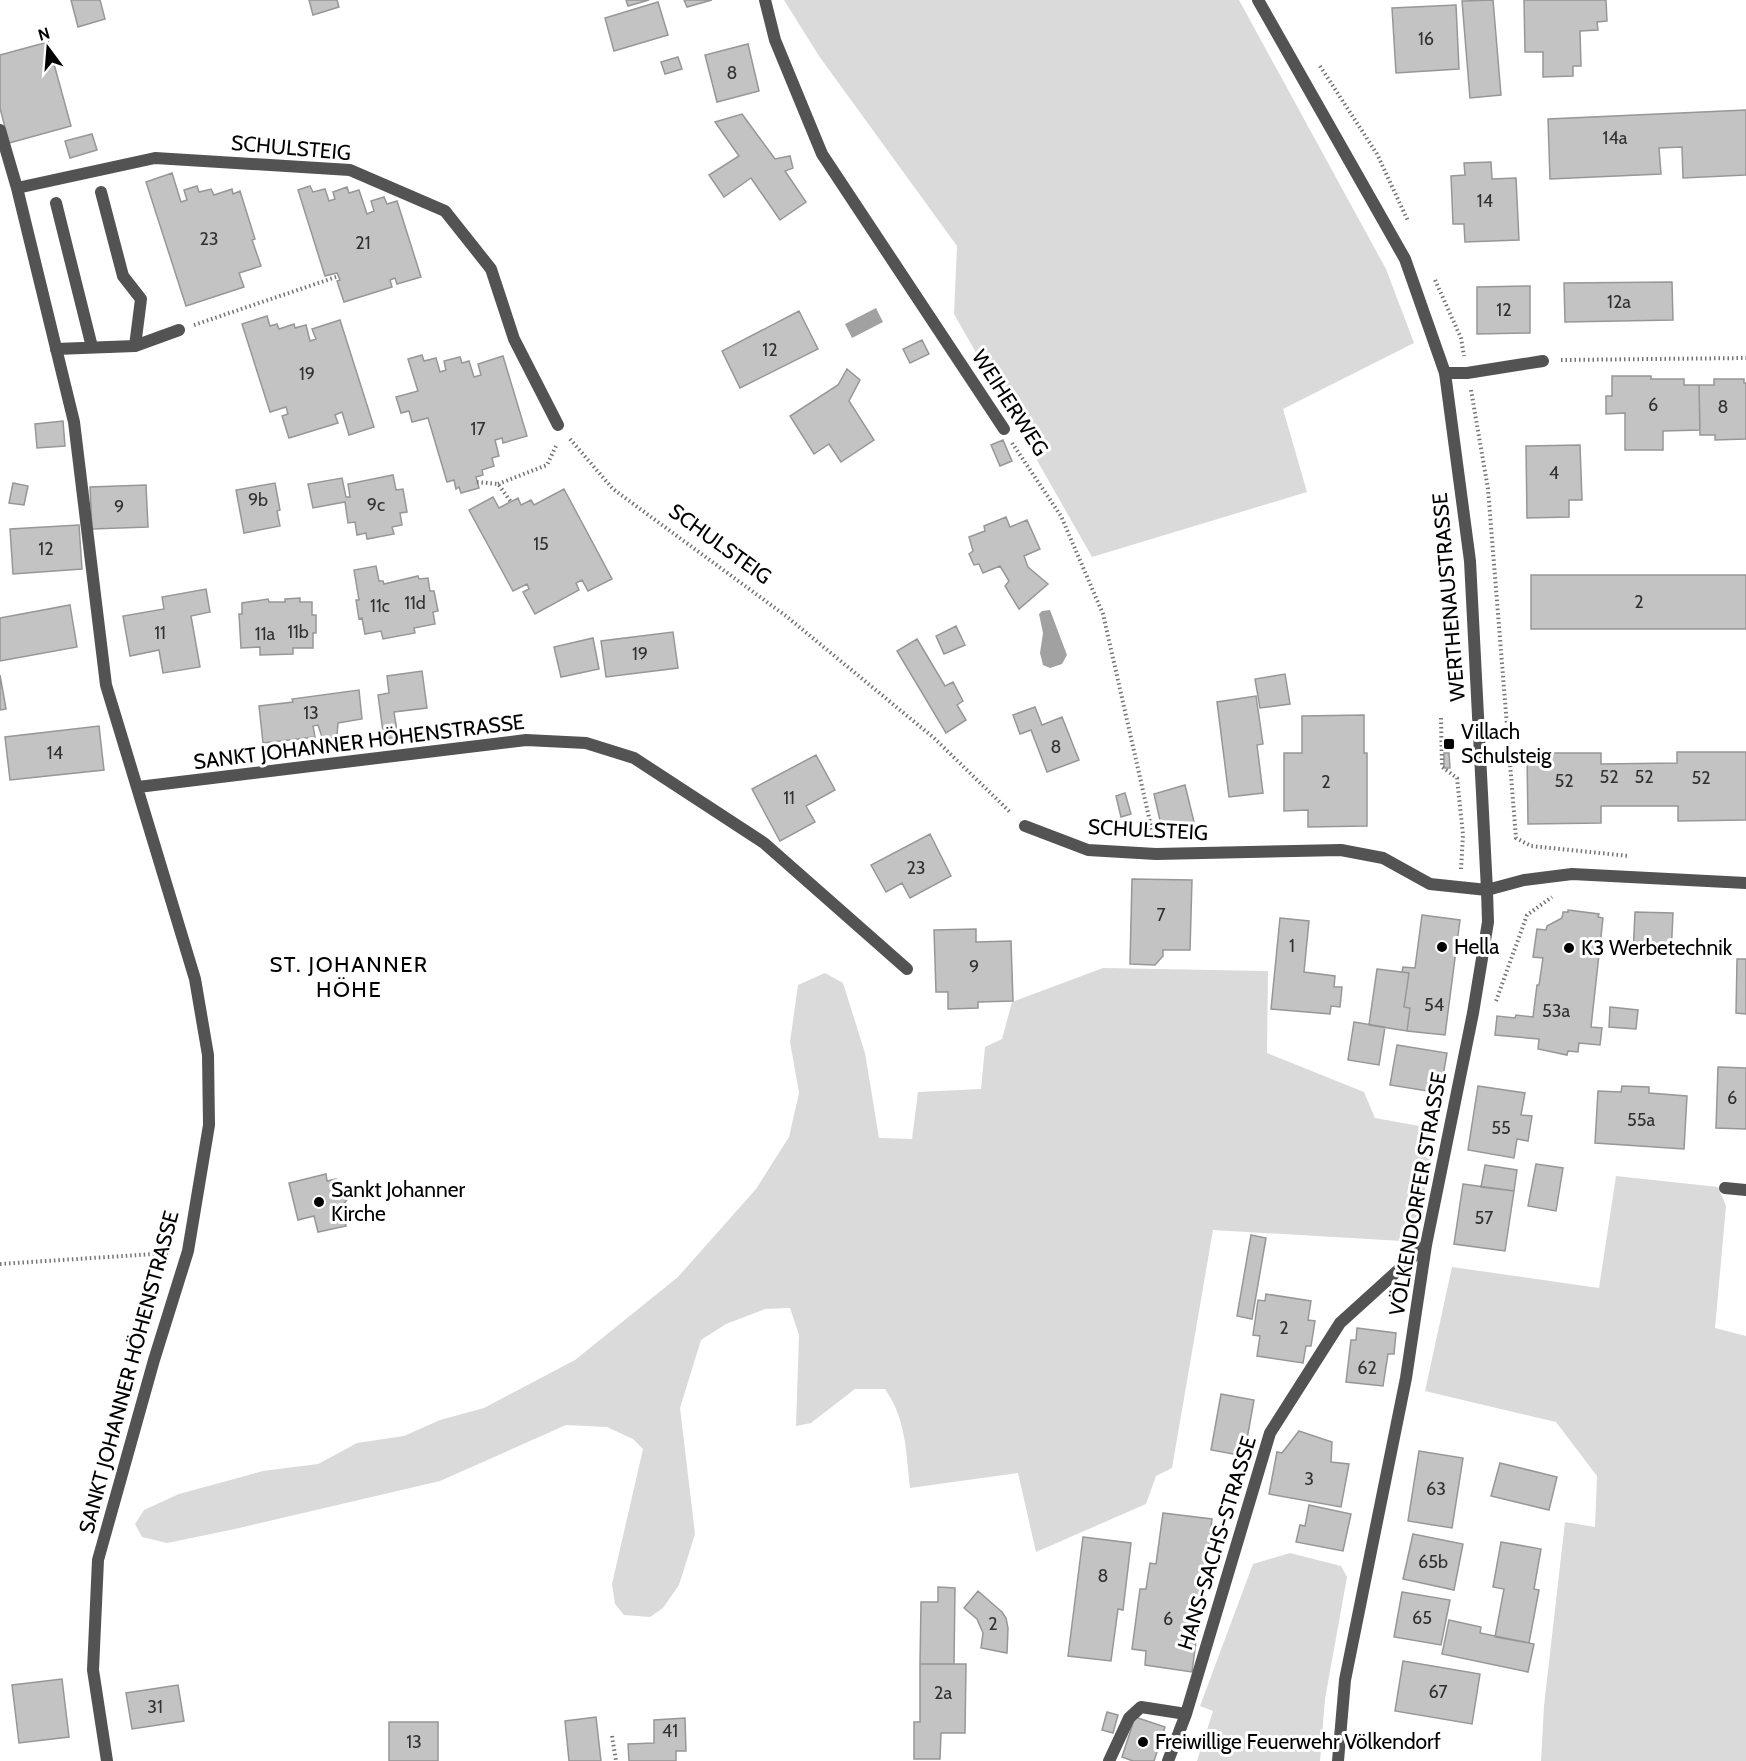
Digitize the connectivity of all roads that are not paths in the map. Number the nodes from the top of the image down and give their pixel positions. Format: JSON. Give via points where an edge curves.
{"nodes":[{"id":1,"x":765,"y":0,"type":"edge"},
{"id":2,"x":1258,"y":0,"type":"edge"},
{"id":3,"x":0,"y":130,"type":"edge"},
{"id":4,"x":17,"y":188,"type":"junction"},
{"id":5,"x":101,"y":192,"type":"dead end"},
{"id":6,"x":56,"y":203,"type":"dead end"},
{"id":7,"x":179,"y":330,"type":"road end"},
{"id":8,"x":135,"y":346,"type":"junction"},
{"id":9,"x":92,"y":347,"type":"junction"},
{"id":10,"x":56,"y":349,"type":"junction"},
{"id":11,"x":1543,"y":361,"type":"road end"},
{"id":12,"x":1445,"y":373,"type":"junction"},
{"id":13,"x":558,"y":425,"type":"road end"},
{"id":14,"x":1004,"y":429,"type":"road end"},
{"id":15,"x":138,"y":787,"type":"junction"},
{"id":16,"x":1025,"y":826,"type":"road end"},
{"id":17,"x":1746,"y":883,"type":"edge"},
{"id":18,"x":1487,"y":890,"type":"junction"},
{"id":19,"x":907,"y":969,"type":"dead end"},
{"id":20,"x":1725,"y":1188,"type":"dead end"},
{"id":21,"x":1746,"y":1190,"type":"edge"},
{"id":22,"x":1426,"y":1245,"type":"junction"},
{"id":23,"x":1186,"y":1714,"type":"junction"},
{"id":24,"x":107,"y":1761,"type":"edge"},
{"id":25,"x":1109,"y":1761,"type":"edge"},
{"id":26,"x":1168,"y":1761,"type":"edge"},
{"id":27,"x":1338,"y":1761,"type":"edge"}],
"edges":[{"from":1,"to":14,"type":"street","name":"WEIHERWEG","via":[[775,40],[822,154]]},
{"from":2,"to":12,"type":"street","name":"WERTHENAUSTRASSE","via":[[1405,259]]},
{"from":3,"to":4,"type":"street","name":"SANKT JOHANNER HÖHENSTRASSE"},
{"from":4,"to":10,"type":"street","name":"SANKT JOHANNER HÖHENSTRASSE"},
{"from":4,"to":13,"type":"street","name":"SCHULSTEIG","via":[[155,158],[350,170],[445,211],[491,269],[514,339]]},
{"from":5,"to":8,"type":"street","via":[[123,276],[141,299]]},
{"from":6,"to":9,"type":"street"},
{"from":7,"to":8,"type":"street"},
{"from":8,"to":9,"type":"street"},
{"from":9,"to":10,"type":"street"},
{"from":10,"to":15,"type":"street","name":"SANKT JOHANNER HÖHENSTRASSE","via":[[74,422],[106,685]]},
{"from":11,"to":12,"type":"street"},
{"from":12,"to":18,"type":"street","name":"WERTHENAUSTRASSE","via":[[1470,561]]},
{"from":15,"to":19,"type":"street","name":"SANKT JOHANNER HÖHENSTRASSE","via":[[526,740],[586,743],[633,758],[764,843]]},
{"from":15,"to":24,"type":"street","name":"SANKT JOHANNER HÖHENSTRASSE","via":[[195,979],[208,1055],[209,1125],[188,1251],[98,1560],[93,1670]]},
{"from":16,"to":18,"type":"street","name":"SCHULSTEIG","via":[[1089,850],[1156,854],[1341,850],[1383,858],[1430,884]]},
{"from":17,"to":18,"type":"street","via":[[1572,874]]},
{"from":18,"to":22,"type":"street","name":"VÖLKENDORFER STRASSE","via":[[1488,922]]},
{"from":20,"to":21,"type":"street"},
{"from":22,"to":23,"type":"street","name":"HANS-SACHS-STRASSE","via":[[1340,1323],[1270,1433]]},
{"from":22,"to":27,"type":"street","name":"VÖLKENDORFER STRASSE","via":[[1406,1378],[1345,1680]]},
{"from":23,"to":25,"type":"street","via":[[1142,1707],[1129,1718]]},
{"from":23,"to":26,"type":"street","name":"HANS-SACHS-STRASSE"}]}
